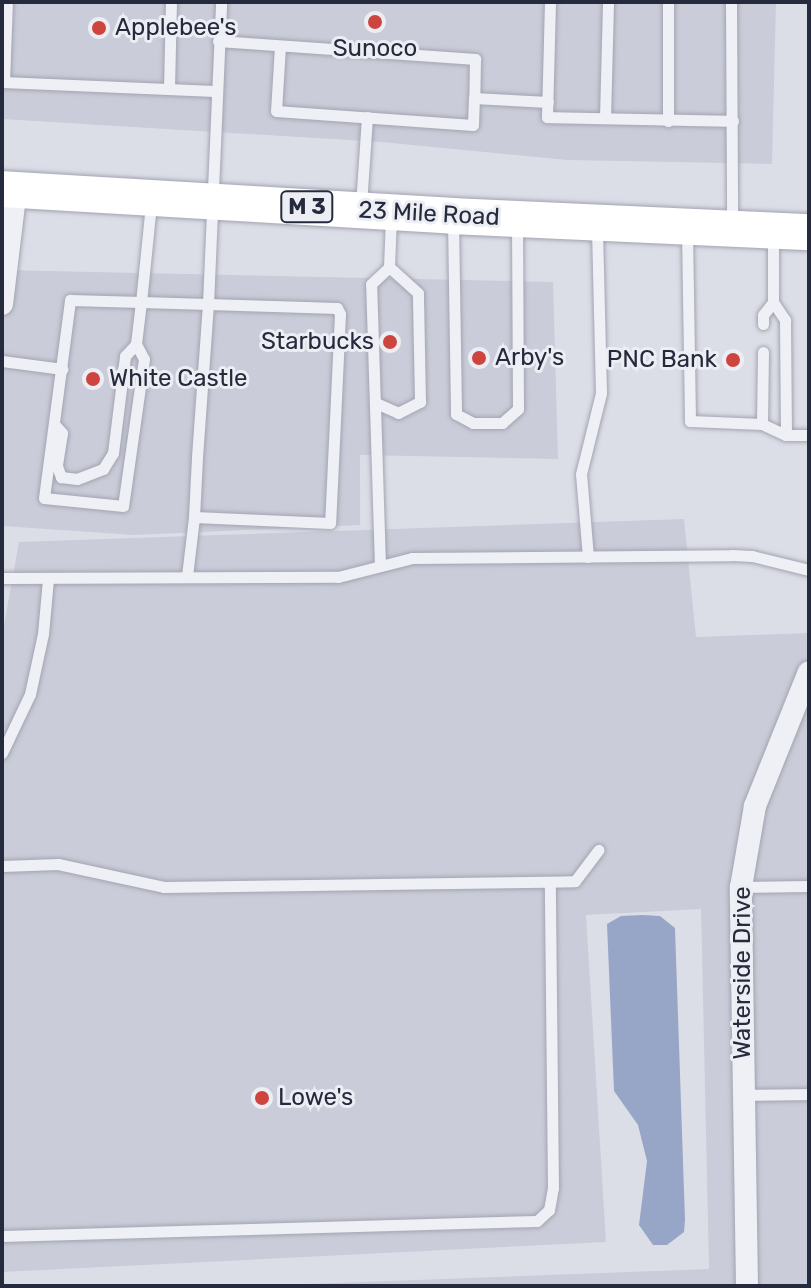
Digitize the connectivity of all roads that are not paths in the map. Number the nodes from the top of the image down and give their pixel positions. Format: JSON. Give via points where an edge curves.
{"nodes":[{"id":1,"x":7,"y":2,"type":"edge"},
{"id":2,"x":171,"y":2,"type":"edge"},
{"id":3,"x":221,"y":2,"type":"edge"},
{"id":4,"x":550,"y":2,"type":"edge"},
{"id":5,"x":608,"y":2,"type":"edge"},
{"id":6,"x":668,"y":2,"type":"edge"},
{"id":7,"x":731,"y":2,"type":"edge"},
{"id":8,"x":218,"y":41,"type":"junction"},
{"id":9,"x":280,"y":46,"type":"junction"},
{"id":10,"x":3,"y":82,"type":"edge"},
{"id":11,"x":169,"y":89,"type":"junction"},
{"id":12,"x":215,"y":91,"type":"junction"},
{"id":13,"x":474,"y":98,"type":"junction"},
{"id":14,"x":548,"y":102,"type":"junction"},
{"id":15,"x":367,"y":117,"type":"junction"},
{"id":16,"x":605,"y":118,"type":"junction"},
{"id":17,"x":668,"y":121,"type":"junction"},
{"id":18,"x":733,"y":121,"type":"junction"},
{"id":19,"x":9,"y":189,"type":"edge"},
{"id":20,"x":152,"y":199,"type":"junction"},
{"id":21,"x":211,"y":202,"type":"junction"},
{"id":22,"x":376,"y":211,"type":"junction"},
{"id":23,"x":453,"y":216,"type":"junction"},
{"id":24,"x":517,"y":219,"type":"junction"},
{"id":25,"x":597,"y":223,"type":"junction"},
{"id":26,"x":687,"y":226,"type":"junction"},
{"id":27,"x":732,"y":227,"type":"junction"},
{"id":28,"x":773,"y":229,"type":"junction"},
{"id":29,"x":809,"y":232,"type":"edge"},
{"id":30,"x":389,"y":267,"type":"junction"},
{"id":31,"x":141,"y":302,"type":"junction"},
{"id":32,"x":773,"y":302,"type":"junction"},
{"id":33,"x":2,"y":304,"type":"edge"},
{"id":34,"x":208,"y":304,"type":"junction"},
{"id":35,"x":763,"y":324,"type":"dead end"},
{"id":36,"x":136,"y":344,"type":"junction"},
{"id":37,"x":763,"y":352,"type":"dead end"},
{"id":38,"x":2,"y":361,"type":"edge"},
{"id":39,"x":62,"y":369,"type":"junction"},
{"id":40,"x":376,"y":403,"type":"junction"},
{"id":41,"x":54,"y":424,"type":"junction"},
{"id":42,"x":762,"y":424,"type":"junction"},
{"id":43,"x":786,"y":435,"type":"junction"},
{"id":44,"x":809,"y":435,"type":"edge"},
{"id":45,"x":194,"y":517,"type":"junction"},
{"id":46,"x":588,"y":557,"type":"junction"},
{"id":47,"x":380,"y":566,"type":"junction"},
{"id":48,"x":809,"y":570,"type":"edge"},
{"id":49,"x":187,"y":576,"type":"junction"},
{"id":50,"x":2,"y":578,"type":"edge"},
{"id":51,"x":48,"y":579,"type":"junction"},
{"id":52,"x":809,"y":672,"type":"edge"},
{"id":53,"x":2,"y":753,"type":"edge"},
{"id":54,"x":598,"y":850,"type":"dead end"},
{"id":55,"x":2,"y":866,"type":"edge"},
{"id":56,"x":550,"y":882,"type":"junction"},
{"id":57,"x":809,"y":886,"type":"edge"},
{"id":58,"x":741,"y":887,"type":"junction"},
{"id":59,"x":809,"y":1094,"type":"edge"},
{"id":60,"x":744,"y":1095,"type":"junction"},
{"id":61,"x":2,"y":1236,"type":"edge"},
{"id":62,"x":747,"y":1286,"type":"edge"}],
"edges":[{"from":1,"to":10,"type":"lane"},
{"from":2,"to":11,"type":"lane"},
{"from":3,"to":8,"type":"lane"},
{"from":4,"to":14,"type":"lane"},
{"from":5,"to":16,"type":"lane"},
{"from":6,"to":17,"type":"lane"},
{"from":7,"to":18,"type":"lane"},
{"from":8,"to":9,"type":"lane"},
{"from":8,"to":12,"type":"lane"},
{"from":9,"to":13,"type":"lane","via":[[475,59]]},
{"from":9,"to":15,"type":"lane","via":[[276,111]]},
{"from":10,"to":11,"type":"lane"},
{"from":11,"to":12,"type":"lane"},
{"from":12,"to":21,"type":"lane"},
{"from":13,"to":14,"type":"lane"},
{"from":13,"to":15,"type":"lane","via":[[473,125]]},
{"from":14,"to":16,"type":"lane","via":[[547,117]]},
{"from":15,"to":22,"type":"lane"},
{"from":16,"to":17,"type":"lane"},
{"from":17,"to":18,"type":"lane"},
{"from":18,"to":27,"type":"lane"},
{"from":19,"to":20,"type":"main road","name":"23 Mile Road","number":"M 3"},
{"from":19,"to":33,"type":"street"},
{"from":20,"to":21,"type":"main road","name":"23 Mile Road","number":"M 3"},
{"from":20,"to":31,"type":"lane"},
{"from":21,"to":22,"type":"main road","name":"23 Mile Road","number":"M 3"},
{"from":21,"to":34,"type":"lane"},
{"from":22,"to":23,"type":"main road","name":"23 Mile Road","number":"M 3"},
{"from":22,"to":30,"type":"lane"},
{"from":23,"to":24,"type":"main road","name":"23 Mile Road","number":"M 3"},
{"from":23,"to":24,"type":"lane","via":[[456,414],[473,423],[502,423],[518,409]]},
{"from":24,"to":25,"type":"main road","name":"23 Mile Road","number":"M 3"},
{"from":25,"to":26,"type":"main road","name":"23 Mile Road","number":"M 3"},
{"from":25,"to":46,"type":"lane","via":[[601,393],[581,474]]},
{"from":26,"to":27,"type":"main road","name":"23 Mile Road","number":"M 3"},
{"from":26,"to":42,"type":"lane","via":[[690,421]]},
{"from":27,"to":28,"type":"main road","name":"23 Mile Road","number":"M 3"},
{"from":28,"to":29,"type":"main road","name":"23 Mile Road","number":"M 3"},
{"from":28,"to":32,"type":"lane"},
{"from":30,"to":40,"type":"lane","via":[[371,284]]},
{"from":30,"to":40,"type":"lane","via":[[418,293],[420,402],[398,413]]},
{"from":31,"to":34,"type":"lane"},
{"from":31,"to":36,"type":"lane"},
{"from":31,"to":39,"type":"lane","via":[[70,300]]},
{"from":32,"to":35,"type":"lane"},
{"from":32,"to":43,"type":"lane","via":[[785,320]]},
{"from":34,"to":45,"type":"lane"},
{"from":34,"to":45,"type":"lane","via":[[337,308],[330,523]]},
{"from":36,"to":41,"type":"lane","via":[[125,356],[113,453],[103,469],[77,479],[61,477],[57,466],[62,433]]},
{"from":36,"to":41,"type":"lane","via":[[144,359],[123,506],[44,498]]},
{"from":37,"to":42,"type":"lane"},
{"from":38,"to":39,"type":"lane"},
{"from":39,"to":41,"type":"lane"},
{"from":40,"to":47,"type":"lane"},
{"from":42,"to":43,"type":"lane"},
{"from":43,"to":44,"type":"lane"},
{"from":45,"to":49,"type":"lane"},
{"from":46,"to":47,"type":"lane","via":[[412,558]]},
{"from":46,"to":48,"type":"lane","via":[[752,556]]},
{"from":47,"to":49,"type":"lane","via":[[338,577]]},
{"from":49,"to":51,"type":"lane"},
{"from":50,"to":51,"type":"lane"},
{"from":51,"to":53,"type":"lane","via":[[30,694]]},
{"from":52,"to":58,"type":"street","name":"Waterside Drive","via":[[755,806]]},
{"from":54,"to":56,"type":"lane","via":[[575,881]]},
{"from":55,"to":56,"type":"lane","via":[[58,864],[164,887]]},
{"from":56,"to":61,"type":"lane","via":[[553,1188],[549,1210],[537,1221]]},
{"from":57,"to":58,"type":"lane"},
{"from":58,"to":60,"type":"street","name":"Waterside Drive"},
{"from":59,"to":60,"type":"lane"},
{"from":60,"to":62,"type":"street","name":"Waterside Drive"}]}
